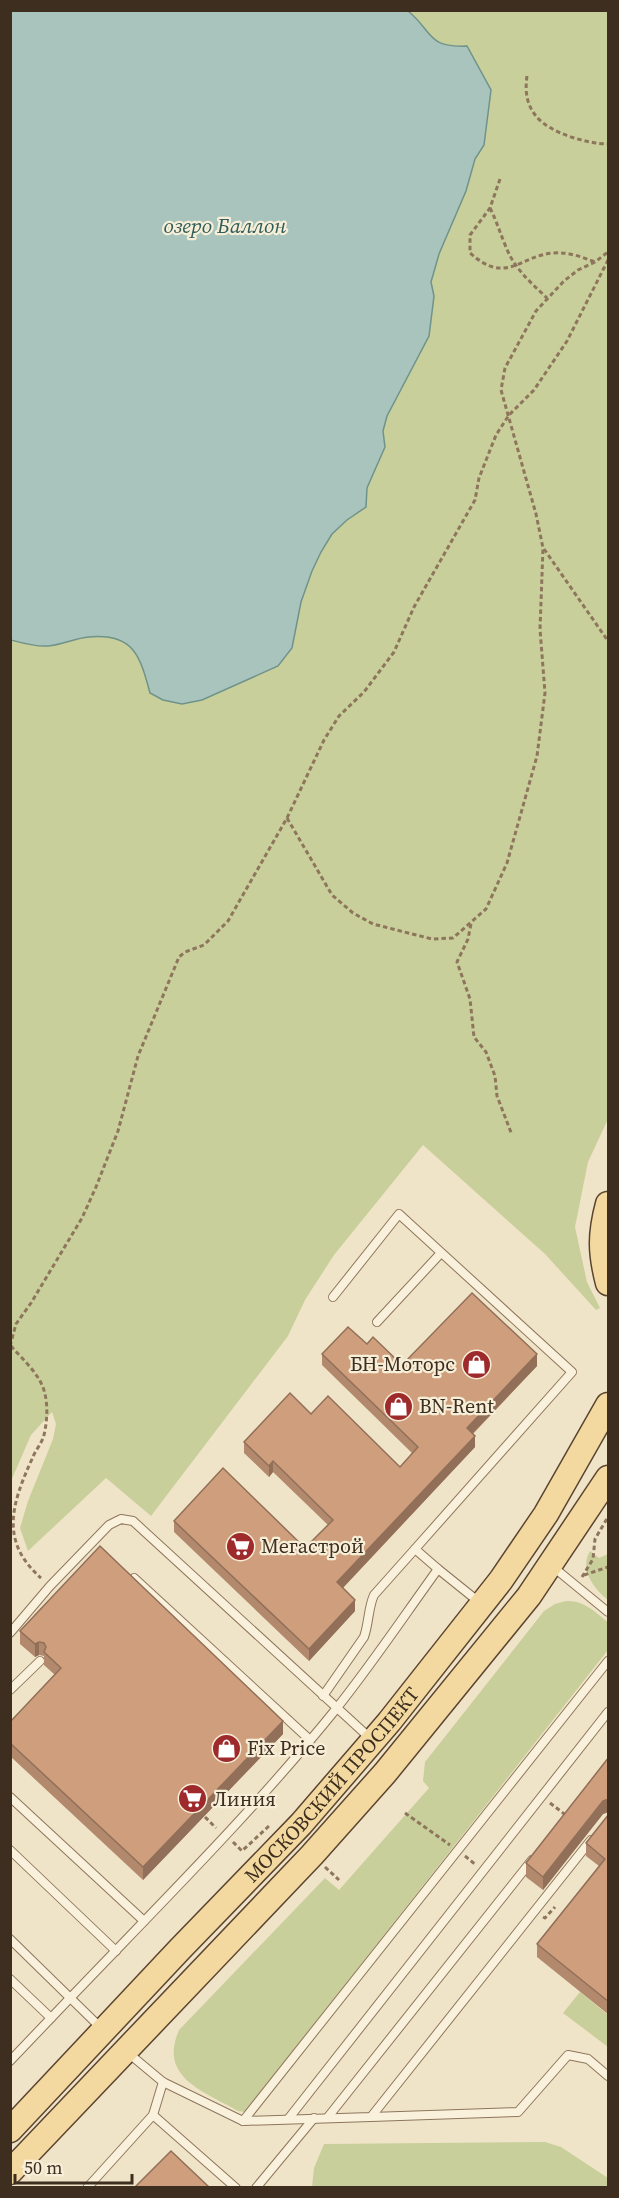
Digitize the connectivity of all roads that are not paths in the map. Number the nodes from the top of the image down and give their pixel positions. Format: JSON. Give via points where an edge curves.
{"nodes":[{"id":1,"x":609,"y":1204,"type":"edge"},
{"id":2,"x":440,"y":1254,"type":"junction"},
{"id":3,"x":609,"y":1283,"type":"edge"},
{"id":4,"x":333,"y":1297,"type":"dead end"},
{"id":5,"x":377,"y":1322,"type":"dead end"},
{"id":6,"x":609,"y":1405,"type":"edge"},
{"id":7,"x":609,"y":1478,"type":"edge"},
{"id":8,"x":93,"y":1540,"type":"junction"},
{"id":9,"x":101,"y":1548,"type":"edge"},
{"id":10,"x":415,"y":1549,"type":"junction"},
{"id":11,"x":551,"y":1565,"type":"junction"},
{"id":12,"x":438,"y":1569,"type":"junction"},
{"id":13,"x":127,"y":1572,"type":"edge"},
{"id":14,"x":482,"y":1604,"type":"junction"},
{"id":15,"x":609,"y":1612,"type":"edge"},
{"id":16,"x":10,"y":1633,"type":"edge"},
{"id":17,"x":40,"y":1661,"type":"dead end"},
{"id":18,"x":609,"y":1661,"type":"edge"},
{"id":19,"x":10,"y":1690,"type":"edge"},
{"id":20,"x":323,"y":1696,"type":"junction"},
{"id":21,"x":336,"y":1708,"type":"junction"},
{"id":22,"x":609,"y":1712,"type":"edge"},
{"id":23,"x":310,"y":1740,"type":"junction"},
{"id":24,"x":373,"y":1741,"type":"junction"},
{"id":25,"x":10,"y":1797,"type":"edge"},
{"id":26,"x":598,"y":1830,"type":"edge"},
{"id":27,"x":10,"y":1850,"type":"edge"},
{"id":28,"x":537,"y":1853,"type":"edge"},
{"id":29,"x":144,"y":1921,"type":"junction"},
{"id":30,"x":10,"y":1939,"type":"edge"},
{"id":31,"x":116,"y":1952,"type":"junction"},
{"id":32,"x":10,"y":1979,"type":"edge"},
{"id":33,"x":71,"y":1997,"type":"junction"},
{"id":34,"x":51,"y":2018,"type":"junction"},
{"id":35,"x":105,"y":2031,"type":"junction"},
{"id":36,"x":125,"y":2050,"type":"junction"},
{"id":37,"x":10,"y":2061,"type":"edge"},
{"id":38,"x":609,"y":2076,"type":"edge"},
{"id":39,"x":163,"y":2082,"type":"junction"},
{"id":40,"x":153,"y":2115,"type":"junction"},
{"id":41,"x":328,"y":2117,"type":"junction"},
{"id":42,"x":371,"y":2117,"type":"junction"},
{"id":43,"x":289,"y":2118,"type":"junction"},
{"id":44,"x":314,"y":2118,"type":"junction"},
{"id":45,"x":243,"y":2121,"type":"junction"},
{"id":46,"x":10,"y":2130,"type":"edge"},
{"id":47,"x":10,"y":2172,"type":"edge"},
{"id":48,"x":87,"y":2187,"type":"edge"},
{"id":49,"x":236,"y":2187,"type":"edge"},
{"id":50,"x":256,"y":2187,"type":"edge"}],
"edges":[{"from":1,"to":3,"type":"main road","via":[[601,1229]]},
{"from":2,"to":4,"type":"lane","via":[[399,1214]]},
{"from":2,"to":5,"type":"lane"},
{"from":2,"to":10,"type":"lane","via":[[572,1372]]},
{"from":6,"to":14,"type":"main road","name":"МОСКОВСКИЙ ПРОСПЕКТ","via":[[546,1514]]},
{"from":7,"to":11,"type":"main road","name":"МОСКОВСКИЙ ПРОСПЕКТ"},
{"from":8,"to":9,"type":"lane"},
{"from":8,"to":16,"type":"lane"},
{"from":8,"to":20,"type":"lane","via":[[121,1519],[133,1521]]},
{"from":10,"to":12,"type":"lane"},
{"from":10,"to":20,"type":"lane","via":[[374,1595],[364,1637]]},
{"from":11,"to":15,"type":"lane"},
{"from":11,"to":36,"type":"main road","name":"МОСКОВСКИЙ ПРОСПЕКТ","via":[[385,1773]]},
{"from":12,"to":14,"type":"lane"},
{"from":12,"to":21,"type":"lane"},
{"from":13,"to":23,"type":"lane"},
{"from":14,"to":24,"type":"main road","name":"МОСКОВСКИЙ ПРОСПЕКТ"},
{"from":17,"to":19,"type":"lane"},
{"from":18,"to":45,"type":"lane"},
{"from":20,"to":21,"type":"lane"},
{"from":21,"to":23,"type":"lane"},
{"from":21,"to":24,"type":"lane"},
{"from":22,"to":43,"type":"lane"},
{"from":23,"to":29,"type":"lane"},
{"from":24,"to":35,"type":"main road","name":"МОСКОВСКИЙ ПРОСПЕКТ","via":[[301,1824]]},
{"from":25,"to":29,"type":"lane"},
{"from":26,"to":42,"type":"lane"},
{"from":27,"to":31,"type":"lane"},
{"from":28,"to":41,"type":"lane"},
{"from":29,"to":31,"type":"lane"},
{"from":30,"to":33,"type":"lane"},
{"from":31,"to":33,"type":"lane"},
{"from":32,"to":34,"type":"lane"},
{"from":33,"to":34,"type":"lane"},
{"from":33,"to":35,"type":"lane"},
{"from":34,"to":37,"type":"lane"},
{"from":35,"to":36,"type":"main road"},
{"from":35,"to":46,"type":"main road","name":"МОСКОВСКИЙ ПРОСПЕКТ"},
{"from":36,"to":39,"type":"lane"},
{"from":36,"to":47,"type":"main road","name":"МОСКОВСКИЙ ПРОСПЕКТ"},
{"from":38,"to":42,"type":"lane","via":[[588,2059],[568,2055],[518,2112]]},
{"from":39,"to":40,"type":"lane"},
{"from":39,"to":45,"type":"lane"},
{"from":40,"to":48,"type":"lane"},
{"from":40,"to":49,"type":"lane"},
{"from":41,"to":42,"type":"lane"},
{"from":41,"to":44,"type":"lane"},
{"from":43,"to":44,"type":"lane"},
{"from":43,"to":45,"type":"lane"},
{"from":44,"to":50,"type":"lane"}]}
